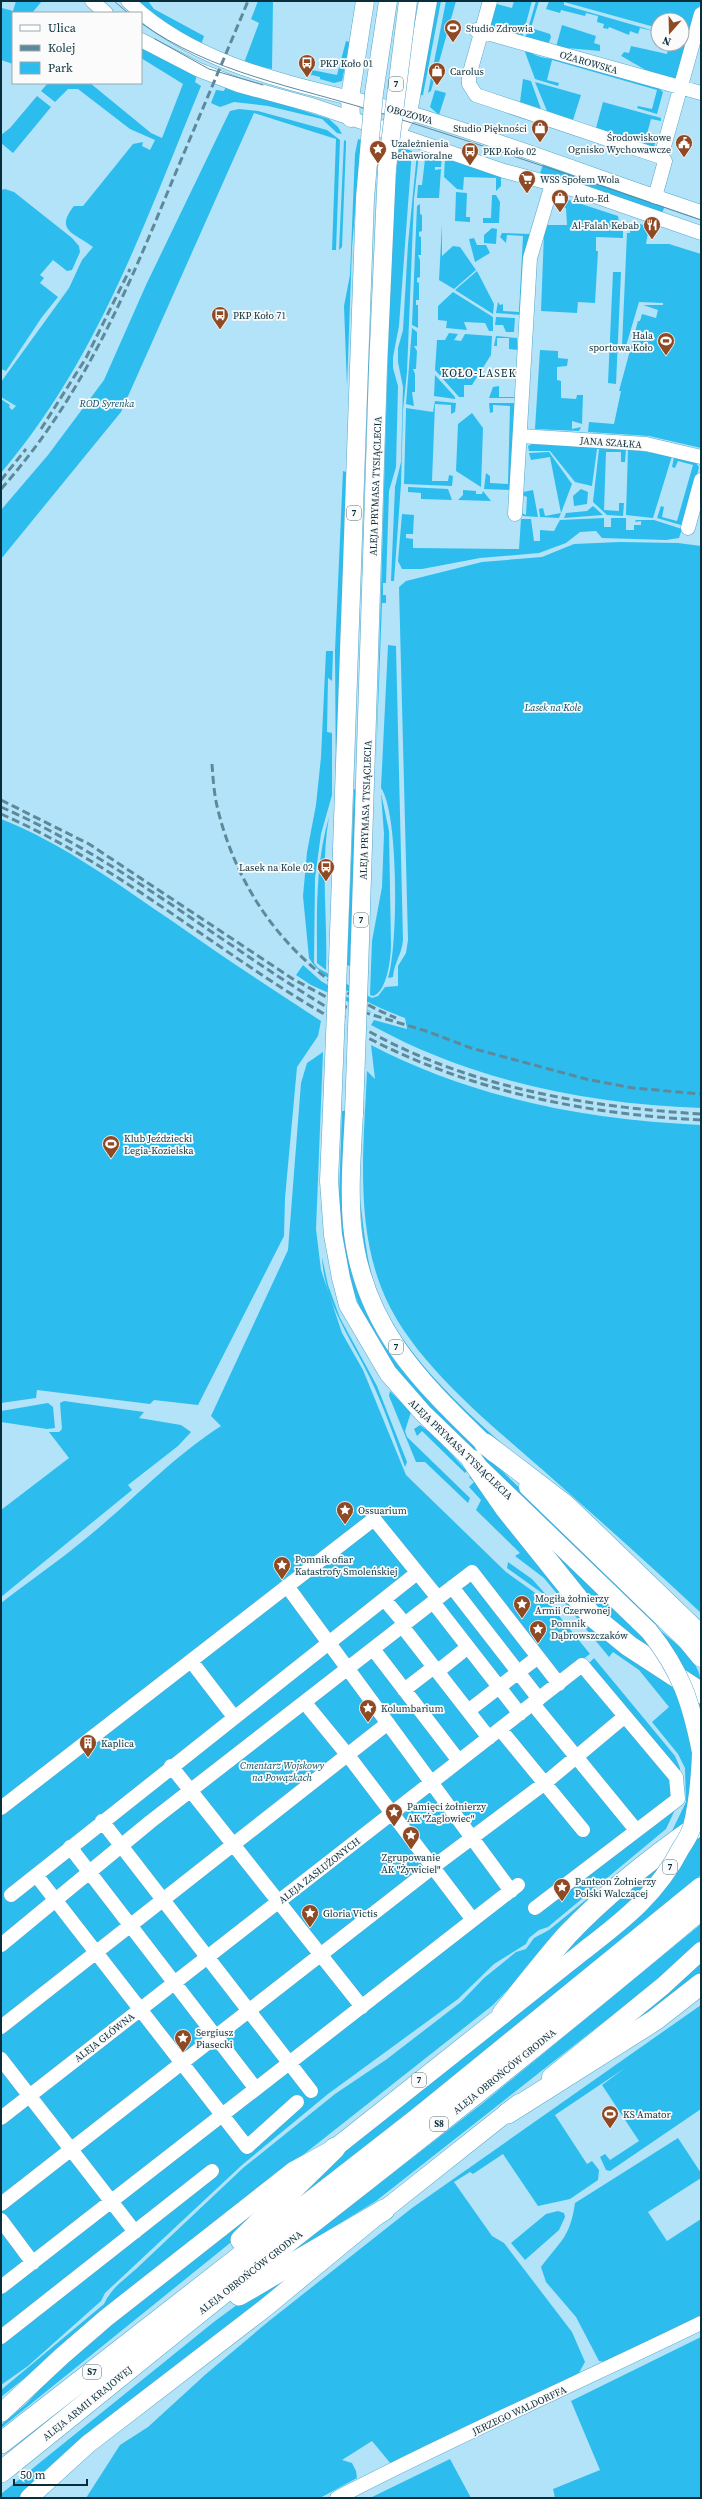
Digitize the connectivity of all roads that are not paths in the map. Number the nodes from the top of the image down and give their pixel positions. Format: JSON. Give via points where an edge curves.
{"nodes":[{"id":1,"x":92,"y":1,"type":"edge"},
{"id":2,"x":128,"y":1,"type":"edge"},
{"id":3,"x":365,"y":1,"type":"edge"},
{"id":4,"x":388,"y":1,"type":"edge"},
{"id":5,"x":408,"y":1,"type":"edge"},
{"id":6,"x":428,"y":1,"type":"edge"},
{"id":7,"x":490,"y":1,"type":"edge"},
{"id":8,"x":105,"y":12,"type":"edge"},
{"id":9,"x":701,"y":14,"type":"edge"},
{"id":10,"x":479,"y":31,"type":"junction"},
{"id":11,"x":142,"y":41,"type":"edge"},
{"id":12,"x":680,"y":87,"type":"junction"},
{"id":13,"x":701,"y":93,"type":"edge"},
{"id":14,"x":350,"y":97,"type":"junction"},
{"id":15,"x":408,"y":113,"type":"junction"},
{"id":16,"x":351,"y":118,"type":"junction"},
{"id":17,"x":384,"y":129,"type":"junction"},
{"id":18,"x":661,"y":157,"type":"junction"},
{"id":19,"x":552,"y":184,"type":"junction"},
{"id":20,"x":655,"y":197,"type":"junction"},
{"id":21,"x":701,"y":212,"type":"edge"},
{"id":22,"x":701,"y":233,"type":"edge"},
{"id":23,"x":520,"y":436,"type":"junction"},
{"id":24,"x":701,"y":457,"type":"edge"},
{"id":25,"x":701,"y":480,"type":"edge"},
{"id":26,"x":515,"y":514,"type":"dead end"},
{"id":27,"x":688,"y":528,"type":"dead end"},
{"id":28,"x":485,"y":1444,"type":"junction"},
{"id":29,"x":472,"y":1460,"type":"junction"},
{"id":30,"x":418,"y":1573,"type":"junction"},
{"id":31,"x":287,"y":1586,"type":"junction"},
{"id":32,"x":452,"y":1587,"type":"junction"},
{"id":33,"x":384,"y":1599,"type":"junction"},
{"id":34,"x":436,"y":1600,"type":"junction"},
{"id":35,"x":404,"y":1625,"type":"junction"},
{"id":36,"x":701,"y":1636,"type":"edge"},
{"id":37,"x":329,"y":1643,"type":"junction"},
{"id":38,"x":468,"y":1647,"type":"junction"},
{"id":39,"x":373,"y":1649,"type":"junction"},
{"id":40,"x":538,"y":1657,"type":"junction"},
{"id":41,"x":701,"y":1658,"type":"edge"},
{"id":42,"x":191,"y":1661,"type":"junction"},
{"id":43,"x":348,"y":1669,"type":"junction"},
{"id":44,"x":436,"y":1669,"type":"junction"},
{"id":45,"x":518,"y":1672,"type":"junction"},
{"id":46,"x":559,"y":1684,"type":"junction"},
{"id":47,"x":499,"y":1687,"type":"junction"},
{"id":48,"x":404,"y":1690,"type":"junction"},
{"id":49,"x":701,"y":1693,"type":"edge"},
{"id":50,"x":536,"y":1701,"type":"junction"},
{"id":51,"x":305,"y":1703,"type":"junction"},
{"id":52,"x":468,"y":1711,"type":"junction"},
{"id":53,"x":520,"y":1714,"type":"junction"},
{"id":54,"x":624,"y":1716,"type":"junction"},
{"id":55,"x":234,"y":1717,"type":"junction"},
{"id":56,"x":388,"y":1723,"type":"junction"},
{"id":57,"x":500,"y":1729,"type":"junction"},
{"id":58,"x":489,"y":1738,"type":"junction"},
{"id":59,"x":701,"y":1753,"type":"edge"},
{"id":60,"x":347,"y":1755,"type":"junction"},
{"id":61,"x":576,"y":1757,"type":"junction"},
{"id":62,"x":459,"y":1761,"type":"junction"},
{"id":63,"x":171,"y":1766,"type":"junction"},
{"id":64,"x":431,"y":1783,"type":"junction"},
{"id":65,"x":545,"y":1783,"type":"junction"},
{"id":66,"x":191,"y":1791,"type":"junction"},
{"id":67,"x":1,"y":1808,"type":"edge"},
{"id":68,"x":392,"y":1814,"type":"junction"},
{"id":69,"x":102,"y":1821,"type":"junction"},
{"id":70,"x":701,"y":1824,"type":"edge"},
{"id":71,"x":583,"y":1830,"type":"dead end"},
{"id":72,"x":636,"y":1830,"type":"junction"},
{"id":73,"x":472,"y":1838,"type":"junction"},
{"id":74,"x":234,"y":1845,"type":"junction"},
{"id":75,"x":121,"y":1846,"type":"junction"},
{"id":76,"x":70,"y":1847,"type":"junction"},
{"id":77,"x":433,"y":1867,"type":"junction"},
{"id":78,"x":90,"y":1871,"type":"junction"},
{"id":79,"x":36,"y":1875,"type":"junction"},
{"id":80,"x":701,"y":1888,"type":"edge"},
{"id":81,"x":11,"y":1895,"type":"dead end"},
{"id":82,"x":56,"y":1900,"type":"junction"},
{"id":83,"x":163,"y":1900,"type":"junction"},
{"id":84,"x":279,"y":1902,"type":"junction"},
{"id":85,"x":535,"y":1908,"type":"dead end"},
{"id":86,"x":701,"y":1909,"type":"edge"},
{"id":87,"x":474,"y":1920,"type":"junction"},
{"id":88,"x":131,"y":1925,"type":"junction"},
{"id":89,"x":1,"y":1945,"type":"edge"},
{"id":90,"x":701,"y":1951,"type":"edge"},
{"id":91,"x":97,"y":1952,"type":"junction"},
{"id":92,"x":321,"y":1955,"type":"junction"},
{"id":93,"x":207,"y":1957,"type":"junction"},
{"id":94,"x":175,"y":1982,"type":"junction"},
{"id":95,"x":701,"y":1984,"type":"edge"},
{"id":96,"x":362,"y":2007,"type":"junction"},
{"id":97,"x":141,"y":2009,"type":"junction"},
{"id":98,"x":249,"y":2011,"type":"junction"},
{"id":99,"x":503,"y":2013,"type":"junction"},
{"id":100,"x":1,"y":2028,"type":"edge"},
{"id":101,"x":216,"y":2036,"type":"junction"},
{"id":102,"x":1,"y":2059,"type":"edge"},
{"id":103,"x":182,"y":2062,"type":"junction"},
{"id":104,"x":290,"y":2063,"type":"junction"},
{"id":105,"x":256,"y":2089,"type":"junction"},
{"id":106,"x":311,"y":2091,"type":"dead end"},
{"id":107,"x":29,"y":2096,"type":"junction"},
{"id":108,"x":297,"y":2102,"type":"dead end"},
{"id":109,"x":508,"y":2113,"type":"junction"},
{"id":110,"x":223,"y":2115,"type":"junction"},
{"id":111,"x":1,"y":2118,"type":"edge"},
{"id":112,"x":335,"y":2148,"type":"junction"},
{"id":113,"x":71,"y":2149,"type":"junction"},
{"id":114,"x":212,"y":2171,"type":"dead end"},
{"id":115,"x":112,"y":2202,"type":"junction"},
{"id":116,"x":1,"y":2204,"type":"edge"},
{"id":117,"x":384,"y":2210,"type":"junction"},
{"id":118,"x":1,"y":2220,"type":"edge"},
{"id":119,"x":135,"y":2232,"type":"junction"},
{"id":120,"x":33,"y":2263,"type":"junction"},
{"id":121,"x":1,"y":2287,"type":"edge"},
{"id":122,"x":183,"y":2299,"type":"junction"},
{"id":123,"x":701,"y":2323,"type":"edge"},
{"id":124,"x":172,"y":2334,"type":"junction"},
{"id":125,"x":1,"y":2337,"type":"edge"},
{"id":126,"x":1,"y":2413,"type":"edge"},
{"id":127,"x":1,"y":2443,"type":"edge"},
{"id":128,"x":1,"y":2472,"type":"edge"},
{"id":129,"x":29,"y":2498,"type":"edge"},
{"id":130,"x":337,"y":2498,"type":"edge"}],
"edges":[{"from":1,"to":8,"type":"street"},
{"from":2,"to":14,"type":"street","name":"OBOZOWA","via":[[177,38],[207,53],[269,77]]},
{"from":3,"to":14,"type":"main road"},
{"from":4,"to":29,"type":"main road","name":"ALEJA PRYMASA TYSIĄCLECIA","number":"7","bridge":true,"via":[[374,93],[364,206],[329,1181],[332,1235],[348,1305],[388,1372],[410,1401]]},
{"from":5,"to":28,"type":"main road","name":"ALEJA PRYMASA TYSIĄCLECIA","number":"7","bridge":true,"via":[[387,168],[351,1179],[352,1225],[365,1286],[383,1328],[403,1358]]},
{"from":6,"to":15,"type":"main road"},
{"from":7,"to":10,"type":"street"},
{"from":9,"to":12,"type":"street"},
{"from":10,"to":12,"type":"street","name":"OŻAROWSKA"},
{"from":10,"to":18,"type":"street","via":[[469,76],[469,84],[476,96]]},
{"from":11,"to":16,"type":"street","via":[[180,61],[238,85]]},
{"from":12,"to":13,"type":"street","name":"OŻAROWSKA"},
{"from":12,"to":18,"type":"street"},
{"from":14,"to":15,"type":"street","name":"OBOZOWA"},
{"from":14,"to":16,"type":"main road"},
{"from":15,"to":17,"type":"main road","via":[[400,126]]},
{"from":15,"to":20,"type":"street","name":"OBOZOWA"},
{"from":16,"to":17,"type":"street"},
{"from":17,"to":19,"type":"street"},
{"from":18,"to":20,"type":"street","via":[[665,161],[664,169]]},
{"from":19,"to":22,"type":"street","via":[[583,192]]},
{"from":19,"to":23,"type":"street","via":[[530,258]]},
{"from":20,"to":21,"type":"street","name":"OBOZOWA"},
{"from":23,"to":24,"type":"street","name":"JANA SZAŁKA","via":[[646,444]]},
{"from":23,"to":26,"type":"street"},
{"from":25,"to":27,"type":"street"},
{"from":28,"to":36,"type":"highway","via":[[565,1505]]},
{"from":28,"to":41,"type":"main road","name":"ALEJA PRYMASA TYSIĄCLECIA","number":"7"},
{"from":29,"to":49,"type":"highway","via":[[506,1509],[590,1614],[629,1646]]},
{"from":29,"to":59,"type":"main road","name":"ALEJA PRYMASA TYSIĄCLECIA","number":"7","bridge":true,"via":[[649,1631],[677,1670],[695,1722]]},
{"from":30,"to":31,"type":"street","via":[[374,1519]]},
{"from":30,"to":33,"type":"street"},
{"from":30,"to":34,"type":"street"},
{"from":31,"to":37,"type":"street"},
{"from":31,"to":42,"type":"street"},
{"from":32,"to":34,"type":"street"},
{"from":32,"to":40,"type":"street","via":[[472,1572]]},
{"from":32,"to":45,"type":"street"},
{"from":33,"to":35,"type":"street"},
{"from":33,"to":37,"type":"street"},
{"from":34,"to":35,"type":"street"},
{"from":34,"to":38,"type":"street"},
{"from":35,"to":39,"type":"street"},
{"from":35,"to":44,"type":"street"},
{"from":37,"to":43,"type":"street"},
{"from":37,"to":55,"type":"street"},
{"from":38,"to":44,"type":"street"},
{"from":38,"to":47,"type":"street"},
{"from":39,"to":43,"type":"street"},
{"from":39,"to":48,"type":"street"},
{"from":40,"to":45,"type":"street"},
{"from":40,"to":46,"type":"street"},
{"from":42,"to":55,"type":"street"},
{"from":42,"to":67,"type":"street"},
{"from":43,"to":51,"type":"street"},
{"from":43,"to":56,"type":"street"},
{"from":44,"to":48,"type":"street"},
{"from":44,"to":52,"type":"street"},
{"from":45,"to":47,"type":"street"},
{"from":45,"to":50,"type":"street"},
{"from":46,"to":50,"type":"street","name":"ALEJA ZASŁUŻONYCH"},
{"from":46,"to":54,"type":"street","name":"ALEJA ZASŁUŻONYCH","via":[[582,1665]]},
{"from":47,"to":52,"type":"street"},
{"from":47,"to":53,"type":"street"},
{"from":48,"to":62,"type":"street"},
{"from":50,"to":53,"type":"street","name":"ALEJA ZASŁUŻONYCH"},
{"from":50,"to":61,"type":"street"},
{"from":51,"to":60,"type":"street"},
{"from":51,"to":66,"type":"street"},
{"from":52,"to":58,"type":"street"},
{"from":53,"to":57,"type":"street","name":"ALEJA ZASŁUŻONYCH"},
{"from":54,"to":61,"type":"street"},
{"from":54,"to":72,"type":"street","via":[[676,1777],[678,1799]]},
{"from":55,"to":63,"type":"street"},
{"from":56,"to":60,"type":"street"},
{"from":56,"to":64,"type":"street"},
{"from":57,"to":58,"type":"street","name":"ALEJA ZASŁUŻONYCH"},
{"from":57,"to":65,"type":"street"},
{"from":58,"to":62,"type":"street","name":"ALEJA ZASŁUŻONYCH"},
{"from":59,"to":99,"type":"main road","number":"7","bridge":true,"via":[[699,1788],[692,1828],[656,1890],[626,1918]]},
{"from":60,"to":68,"type":"street"},
{"from":60,"to":74,"type":"street"},
{"from":61,"to":65,"type":"street"},
{"from":61,"to":72,"type":"street"},
{"from":62,"to":64,"type":"street","name":"ALEJA ZASŁUŻONYCH"},
{"from":63,"to":66,"type":"street"},
{"from":63,"to":69,"type":"street"},
{"from":64,"to":68,"type":"street","name":"ALEJA ZASŁUŻONYCH"},
{"from":64,"to":73,"type":"street"},
{"from":65,"to":71,"type":"street"},
{"from":65,"to":73,"type":"street"},
{"from":66,"to":74,"type":"street"},
{"from":66,"to":75,"type":"street"},
{"from":68,"to":77,"type":"street"},
{"from":68,"to":84,"type":"street","name":"ALEJA ZASŁUŻONYCH"},
{"from":69,"to":75,"type":"street"},
{"from":69,"to":76,"type":"street"},
{"from":70,"to":99,"type":"highway","via":[[662,1851],[613,1891],[567,1936]]},
{"from":72,"to":85,"type":"street"},
{"from":73,"to":77,"type":"street"},
{"from":73,"to":87,"type":"street","via":[[514,1888]]},
{"from":74,"to":83,"type":"street"},
{"from":74,"to":84,"type":"street"},
{"from":75,"to":78,"type":"street"},
{"from":75,"to":83,"type":"street"},
{"from":76,"to":78,"type":"street"},
{"from":76,"to":79,"type":"street"},
{"from":77,"to":87,"type":"street"},
{"from":77,"to":92,"type":"street"},
{"from":78,"to":82,"type":"street"},
{"from":78,"to":88,"type":"street"},
{"from":79,"to":81,"type":"street"},
{"from":79,"to":82,"type":"street"},
{"from":80,"to":122,"type":"highway","name":"ALEJA OBROŃCÓW GRODNA","number":"S8","via":[[417,2118]]},
{"from":82,"to":89,"type":"street"},
{"from":82,"to":91,"type":"street"},
{"from":83,"to":88,"type":"street"},
{"from":83,"to":93,"type":"street"},
{"from":84,"to":92,"type":"street"},
{"from":84,"to":93,"type":"street","name":"ALEJA ZASŁUŻONYCH"},
{"from":86,"to":124,"type":"highway","name":"ALEJA OBROŃCÓW GRODNA","number":"S8","via":[[403,2153]]},
{"from":87,"to":96,"type":"street"},
{"from":88,"to":91,"type":"street"},
{"from":88,"to":94,"type":"street"},
{"from":90,"to":109,"type":"main road","via":[[664,1986]]},
{"from":91,"to":97,"type":"street"},
{"from":91,"to":100,"type":"street"},
{"from":92,"to":96,"type":"street"},
{"from":92,"to":98,"type":"street"},
{"from":93,"to":94,"type":"street","name":"ALEJA GŁÓWNA"},
{"from":93,"to":98,"type":"street"},
{"from":94,"to":97,"type":"street","name":"ALEJA GŁÓWNA"},
{"from":94,"to":101,"type":"street"},
{"from":95,"to":109,"type":"highway","via":[[655,2020]]},
{"from":96,"to":104,"type":"street"},
{"from":97,"to":103,"type":"street"},
{"from":97,"to":107,"type":"street","name":"ALEJA GŁÓWNA"},
{"from":98,"to":101,"type":"street"},
{"from":98,"to":104,"type":"street"},
{"from":99,"to":112,"type":"main road","number":"7"},
{"from":101,"to":103,"type":"street"},
{"from":101,"to":105,"type":"street"},
{"from":102,"to":107,"type":"street"},
{"from":103,"to":110,"type":"street"},
{"from":103,"to":113,"type":"street"},
{"from":104,"to":105,"type":"street"},
{"from":104,"to":106,"type":"street"},
{"from":105,"to":110,"type":"street"},
{"from":107,"to":111,"type":"street","name":"ALEJA GŁÓWNA"},
{"from":107,"to":113,"type":"street"},
{"from":108,"to":110,"type":"street","via":[[247,2147]]},
{"from":109,"to":117,"type":"main road"},
{"from":110,"to":115,"type":"street"},
{"from":112,"to":122,"type":"highway","number":"7"},
{"from":112,"to":126,"type":"main road","via":[[293,2171],[106,2318]]},
{"from":113,"to":115,"type":"street"},
{"from":113,"to":116,"type":"street"},
{"from":114,"to":119,"type":"street"},
{"from":115,"to":119,"type":"street"},
{"from":115,"to":120,"type":"street"},
{"from":117,"to":124,"type":"highway"},
{"from":117,"to":129,"type":"main road","via":[[277,2299],[88,2444]]},
{"from":118,"to":120,"type":"street"},
{"from":119,"to":125,"type":"street"},
{"from":120,"to":121,"type":"street"},
{"from":122,"to":127,"type":"highway","name":"ALEJA ARMII KRAJOWEJ","number":"S7"},
{"from":123,"to":130,"type":"street","name":"JERZEGO WALDORFFA"},
{"from":124,"to":128,"type":"highway","name":"ALEJA ARMII KRAJOWEJ","number":"S7"}]}
